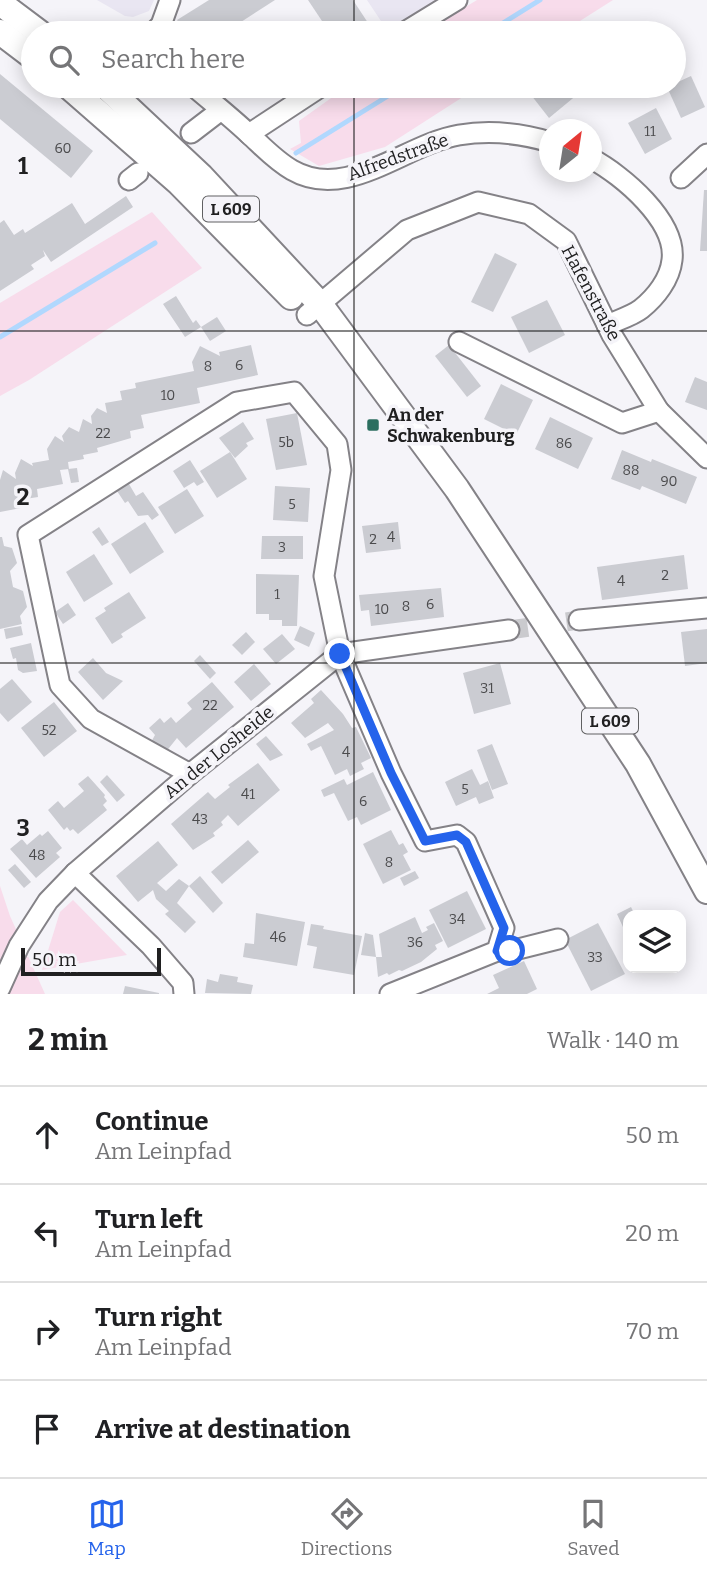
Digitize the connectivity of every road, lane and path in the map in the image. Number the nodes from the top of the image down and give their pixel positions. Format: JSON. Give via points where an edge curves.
{"nodes":[{"id":1,"x":170,"y":0,"type":"edge"},
{"id":2,"x":457,"y":0,"type":"edge"},
{"id":3,"x":0,"y":3,"type":"edge"},
{"id":4,"x":24,"y":21,"type":"edge"},
{"id":5,"x":162,"y":21,"type":"edge"},
{"id":6,"x":423,"y":21,"type":"edge"},
{"id":7,"x":0,"y":32,"type":"edge"},
{"id":8,"x":21,"y":48,"type":"edge"},
{"id":9,"x":82,"y":98,"type":"edge"},
{"id":10,"x":118,"y":98,"type":"edge"},
{"id":11,"x":207,"y":98,"type":"edge"},
{"id":12,"x":304,"y":98,"type":"edge"},
{"id":13,"x":221,"y":110,"type":"junction"},
{"id":14,"x":191,"y":133,"type":"dead end"},
{"id":15,"x":249,"y":134,"type":"junction"},
{"id":16,"x":539,"y":140,"type":"edge"},
{"id":17,"x":707,"y":154,"type":"edge"},
{"id":18,"x":602,"y":165,"type":"edge"},
{"id":19,"x":681,"y":178,"type":"dead end"},
{"id":20,"x":313,"y":310,"type":"junction"},
{"id":21,"x":607,"y":325,"type":"junction"},
{"id":22,"x":460,"y":342,"type":"dead end"},
{"id":23,"x":659,"y":411,"type":"junction"},
{"id":24,"x":707,"y":458,"type":"edge"},
{"id":25,"x":707,"y":608,"type":"edge"},
{"id":26,"x":579,"y":620,"type":"tunnel mouth"},
{"id":27,"x":509,"y":630,"type":"tunnel mouth"},
{"id":28,"x":340,"y":654,"type":"junction"},
{"id":29,"x":190,"y":774,"type":"junction"},
{"id":30,"x":75,"y":873,"type":"junction"},
{"id":31,"x":707,"y":891,"type":"edge"},
{"id":32,"x":558,"y":939,"type":"dead end"},
{"id":33,"x":497,"y":951,"type":"junction"},
{"id":34,"x":0,"y":988,"type":"edge"},
{"id":35,"x":184,"y":994,"type":"edge"},
{"id":36,"x":390,"y":994,"type":"edge"}],
"edges":[{"from":1,"to":5,"type":"street"},
{"from":2,"to":6,"type":"street"},
{"from":3,"to":4,"type":"main road"},
{"from":7,"to":8,"type":"main road"},
{"from":9,"to":20,"type":"main road","number":"L 609"},
{"from":10,"to":20,"type":"main road","number":"L 609","via":[[201,176]]},
{"from":11,"to":13,"type":"street","name":"Alfredstraße"},
{"from":12,"to":15,"type":"street"},
{"from":13,"to":14,"type":"street"},
{"from":13,"to":15,"type":"street","name":"Alfredstraße"},
{"from":15,"to":16,"type":"street","name":"Alfredstraße","via":[[292,170],[319,180],[348,177],[458,135],[499,132]]},
{"from":17,"to":19,"type":"street"},
{"from":18,"to":21,"type":"street","via":[[659,218],[673,258],[655,296],[639,310]]},
{"from":20,"to":21,"type":"street","name":"Hafenstraße","via":[[407,230],[478,202],[529,214],[566,241]]},
{"from":20,"to":31,"type":"main road","number":"L 609","via":[[457,488],[638,764]]},
{"from":21,"to":23,"type":"street","name":"Hafenstraße"},
{"from":22,"to":23,"type":"street","via":[[622,423]]},
{"from":23,"to":24,"type":"street","name":"Hafenstraße"},
{"from":25,"to":26,"type":"street"},
{"from":27,"to":28,"type":"street"},
{"from":28,"to":29,"type":"street","name":"An der Losheide"},
{"from":28,"to":29,"type":"street","via":[[324,576],[341,470],[337,444],[294,391],[237,402],[28,535],[60,685],[91,719]]},
{"from":28,"to":33,"type":"street","via":[[425,841],[457,835],[466,842],[504,928]]},
{"from":29,"to":30,"type":"street","name":"An der Losheide"},
{"from":30,"to":34,"type":"street","name":"An der Losheide","via":[[48,901],[19,946]]},
{"from":30,"to":35,"type":"street","via":[[151,946],[183,983]]},
{"from":32,"to":33,"type":"street"},
{"from":33,"to":36,"type":"street"}]}
